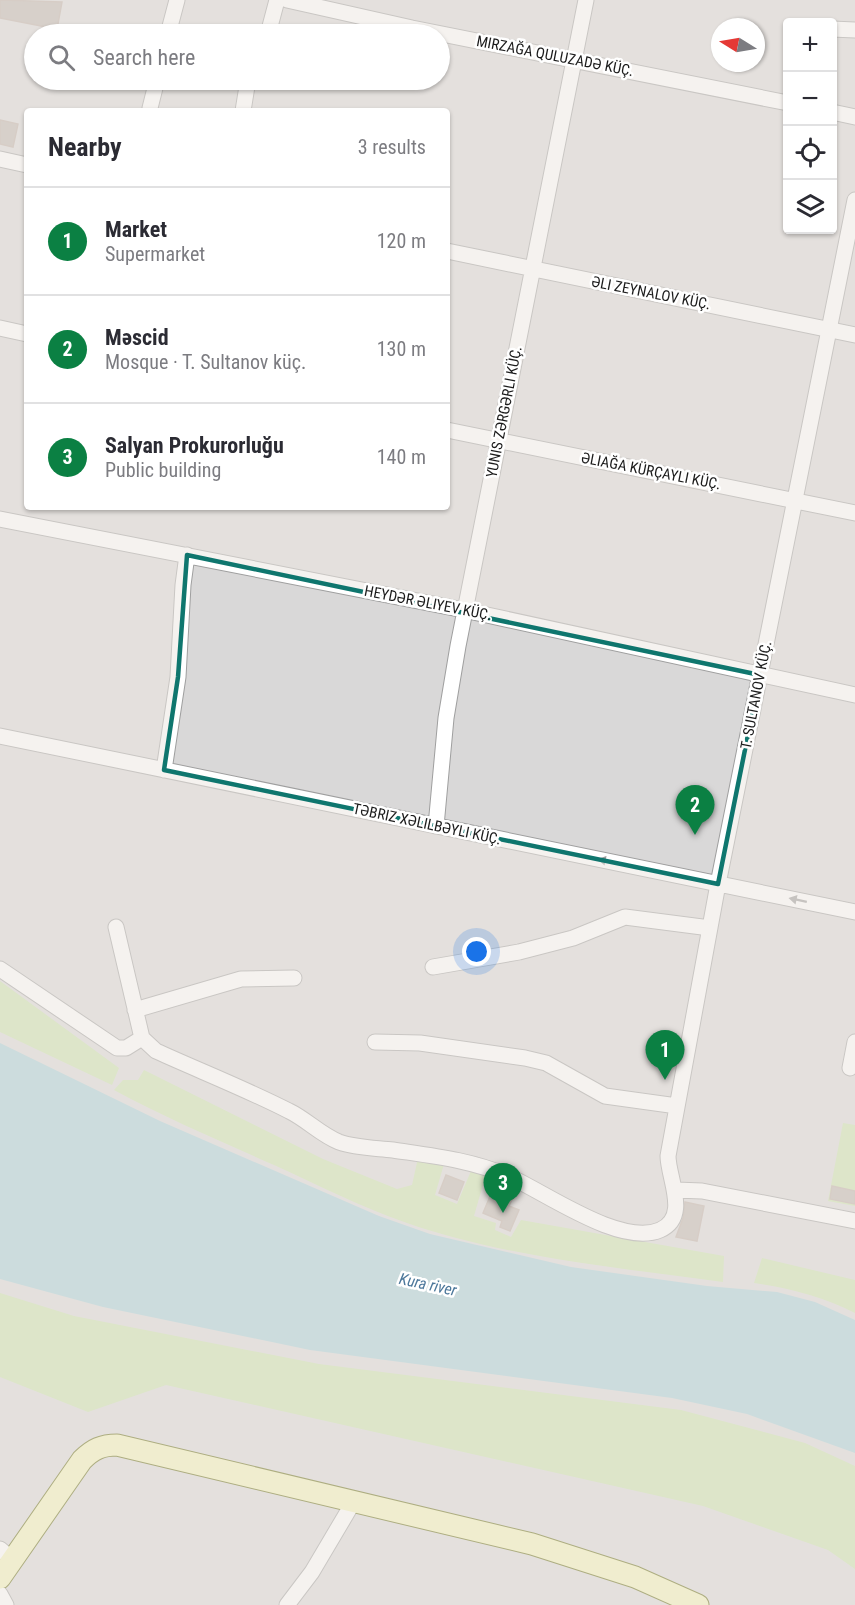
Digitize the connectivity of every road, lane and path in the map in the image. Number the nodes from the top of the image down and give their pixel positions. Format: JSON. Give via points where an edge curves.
{"nodes":[{"id":1,"x":177,"y":0,"type":"edge"},
{"id":2,"x":277,"y":0,"type":"edge"},
{"id":3,"x":287,"y":0,"type":"edge"},
{"id":4,"x":586,"y":0,"type":"edge"},
{"id":5,"x":315,"y":3,"type":"edge"},
{"id":6,"x":171,"y":24,"type":"edge"},
{"id":7,"x":271,"y":24,"type":"edge"},
{"id":8,"x":388,"y":24,"type":"edge"},
{"id":9,"x":837,"y":29,"type":"edge"},
{"id":10,"x":855,"y":30,"type":"edge"},
{"id":11,"x":450,"y":38,"type":"edge"},
{"id":12,"x":575,"y":60,"type":"junction"},
{"id":13,"x":155,"y":90,"type":"edge"},
{"id":14,"x":246,"y":90,"type":"edge"},
{"id":15,"x":783,"y":102,"type":"edge"},
{"id":16,"x":150,"y":108,"type":"dead end"},
{"id":17,"x":243,"y":108,"type":"edge"},
{"id":18,"x":837,"y":113,"type":"edge"},
{"id":19,"x":855,"y":117,"type":"edge"},
{"id":20,"x":0,"y":159,"type":"edge"},
{"id":21,"x":24,"y":164,"type":"edge"},
{"id":22,"x":855,"y":200,"type":"edge"},
{"id":23,"x":450,"y":252,"type":"edge"},
{"id":24,"x":533,"y":269,"type":"junction"},
{"id":25,"x":0,"y":328,"type":"edge"},
{"id":26,"x":829,"y":329,"type":"junction"},
{"id":27,"x":24,"y":333,"type":"edge"},
{"id":28,"x":855,"y":335,"type":"edge"},
{"id":29,"x":450,"y":431,"type":"edge"},
{"id":30,"x":499,"y":441,"type":"junction"},
{"id":31,"x":794,"y":500,"type":"junction"},
{"id":32,"x":855,"y":513,"type":"edge"},
{"id":33,"x":0,"y":519,"type":"edge"},
{"id":34,"x":187,"y":555,"type":"junction"},
{"id":35,"x":464,"y":610,"type":"junction"},
{"id":36,"x":760,"y":675,"type":"junction"},
{"id":37,"x":855,"y":694,"type":"edge"},
{"id":38,"x":0,"y":736,"type":"edge"},
{"id":39,"x":164,"y":770,"type":"junction"},
{"id":40,"x":436,"y":826,"type":"junction"},
{"id":41,"x":718,"y":884,"type":"junction"},
{"id":42,"x":855,"y":912,"type":"edge"},
{"id":43,"x":116,"y":927,"type":"dead end"},
{"id":44,"x":710,"y":928,"type":"junction"},
{"id":45,"x":433,"y":968,"type":"dead end"},
{"id":46,"x":0,"y":969,"type":"edge"},
{"id":47,"x":294,"y":978,"type":"dead end"},
{"id":48,"x":135,"y":1010,"type":"junction"},
{"id":49,"x":142,"y":1038,"type":"junction"},
{"id":50,"x":375,"y":1042,"type":"dead end"},
{"id":51,"x":855,"y":1042,"type":"edge"},
{"id":52,"x":850,"y":1068,"type":"dead end"},
{"id":53,"x":677,"y":1106,"type":"junction"},
{"id":54,"x":676,"y":1190,"type":"junction"},
{"id":55,"x":855,"y":1221,"type":"edge"},
{"id":56,"x":354,"y":1501,"type":"junction"},
{"id":57,"x":6,"y":1555,"type":"edge"},
{"id":58,"x":0,"y":1578,"type":"edge"},
{"id":59,"x":0,"y":1594,"type":"edge"},
{"id":60,"x":6,"y":1605,"type":"edge"},
{"id":61,"x":288,"y":1605,"type":"edge"},
{"id":62,"x":698,"y":1605,"type":"edge"}],
"edges":[{"from":1,"to":6,"type":"street"},
{"from":2,"to":7,"type":"street"},
{"from":3,"to":5,"type":"street","name":"MIRZAĞA QULUZADƏ KÜÇ."},
{"from":4,"to":12,"type":"street","name":"YUNIS ZƏRGƏRLI KÜÇ."},
{"from":5,"to":8,"type":"street","name":"MIRZAĞA QULUZADƏ KÜÇ."},
{"from":9,"to":10,"type":"street"},
{"from":11,"to":12,"type":"street","name":"MIRZAĞA QULUZADƏ KÜÇ."},
{"from":12,"to":15,"type":"street","name":"MIRZAĞA QULUZADƏ KÜÇ."},
{"from":12,"to":24,"type":"street","name":"YUNIS ZƏRGƏRLI KÜÇ."},
{"from":13,"to":16,"type":"street"},
{"from":14,"to":17,"type":"street"},
{"from":18,"to":19,"type":"street"},
{"from":20,"to":21,"type":"street"},
{"from":22,"to":26,"type":"street","name":"T. SULTANOV KÜÇ."},
{"from":23,"to":24,"type":"street","name":"ƏLI ZEYNALOV KÜÇ."},
{"from":24,"to":26,"type":"street","name":"ƏLI ZEYNALOV KÜÇ."},
{"from":24,"to":30,"type":"street","name":"YUNIS ZƏRGƏRLI KÜÇ."},
{"from":25,"to":27,"type":"street"},
{"from":26,"to":28,"type":"street","name":"ƏLI ZEYNALOV KÜÇ."},
{"from":26,"to":31,"type":"street","name":"T. SULTANOV KÜÇ."},
{"from":29,"to":30,"type":"street"},
{"from":30,"to":31,"type":"street"},
{"from":30,"to":35,"type":"street","name":"YUNIS ZƏRGƏRLI KÜÇ."},
{"from":31,"to":32,"type":"street"},
{"from":31,"to":36,"type":"street","name":"T. SULTANOV KÜÇ."},
{"from":33,"to":34,"type":"street","name":"HEYDƏR ƏLIYEV KÜÇ."},
{"from":34,"to":35,"type":"street","name":"HEYDƏR ƏLIYEV KÜÇ."},
{"from":34,"to":39,"type":"street","via":[[176,698]]},
{"from":35,"to":36,"type":"street","name":"HEYDƏR ƏLIYEV KÜÇ."},
{"from":35,"to":40,"type":"street","name":"YUNIS ZƏRGƏRLI KÜÇ.","via":[[446,718]]},
{"from":36,"to":37,"type":"street","name":"HEYDƏR ƏLIYEV KÜÇ."},
{"from":36,"to":41,"type":"street","name":"T. SULTANOV KÜÇ."},
{"from":38,"to":39,"type":"street","name":"TƏBRIZ XƏLILBƏYLI KÜÇ."},
{"from":39,"to":40,"type":"street","name":"TƏBRIZ XƏLILBƏYLI KÜÇ."},
{"from":41,"to":40,"type":"street","name":"TƏBRIZ XƏLILBƏYLI KÜÇ.","one_way":true},
{"from":42,"to":41,"type":"street","name":"TƏBRIZ XƏLILBƏYLI KÜÇ.","one_way":true},
{"from":41,"to":44,"type":"street","name":"T. SULTANOV KÜÇ."},
{"from":43,"to":48,"type":"street"},
{"from":44,"to":45,"type":"street","via":[[625,917],[573,938]]},
{"from":44,"to":53,"type":"street","name":"T. SULTANOV KÜÇ."},
{"from":46,"to":49,"type":"street","via":[[117,1048],[126,1048]]},
{"from":47,"to":48,"type":"street","via":[[242,979]]},
{"from":48,"to":49,"type":"street"},
{"from":49,"to":54,"type":"street","via":[[156,1051],[292,1112],[337,1141],[471,1163],[510,1177],[613,1227],[631,1232],[661,1230],[673,1215]]},
{"from":50,"to":53,"type":"street","via":[[420,1043],[525,1058],[554,1066],[605,1096]]},
{"from":51,"to":52,"type":"street"},
{"from":53,"to":54,"type":"street","name":"T. SULTANOV KÜÇ.","via":[[668,1156]]},
{"from":54,"to":55,"type":"street","via":[[702,1191]]},
{"from":56,"to":57,"type":"street","via":[[104,1445],[82,1460]]},
{"from":56,"to":61,"type":"street"},
{"from":56,"to":62,"type":"street","via":[[574,1557],[635,1577]]},
{"from":57,"to":58,"type":"street"},
{"from":59,"to":60,"type":"street"}]}
